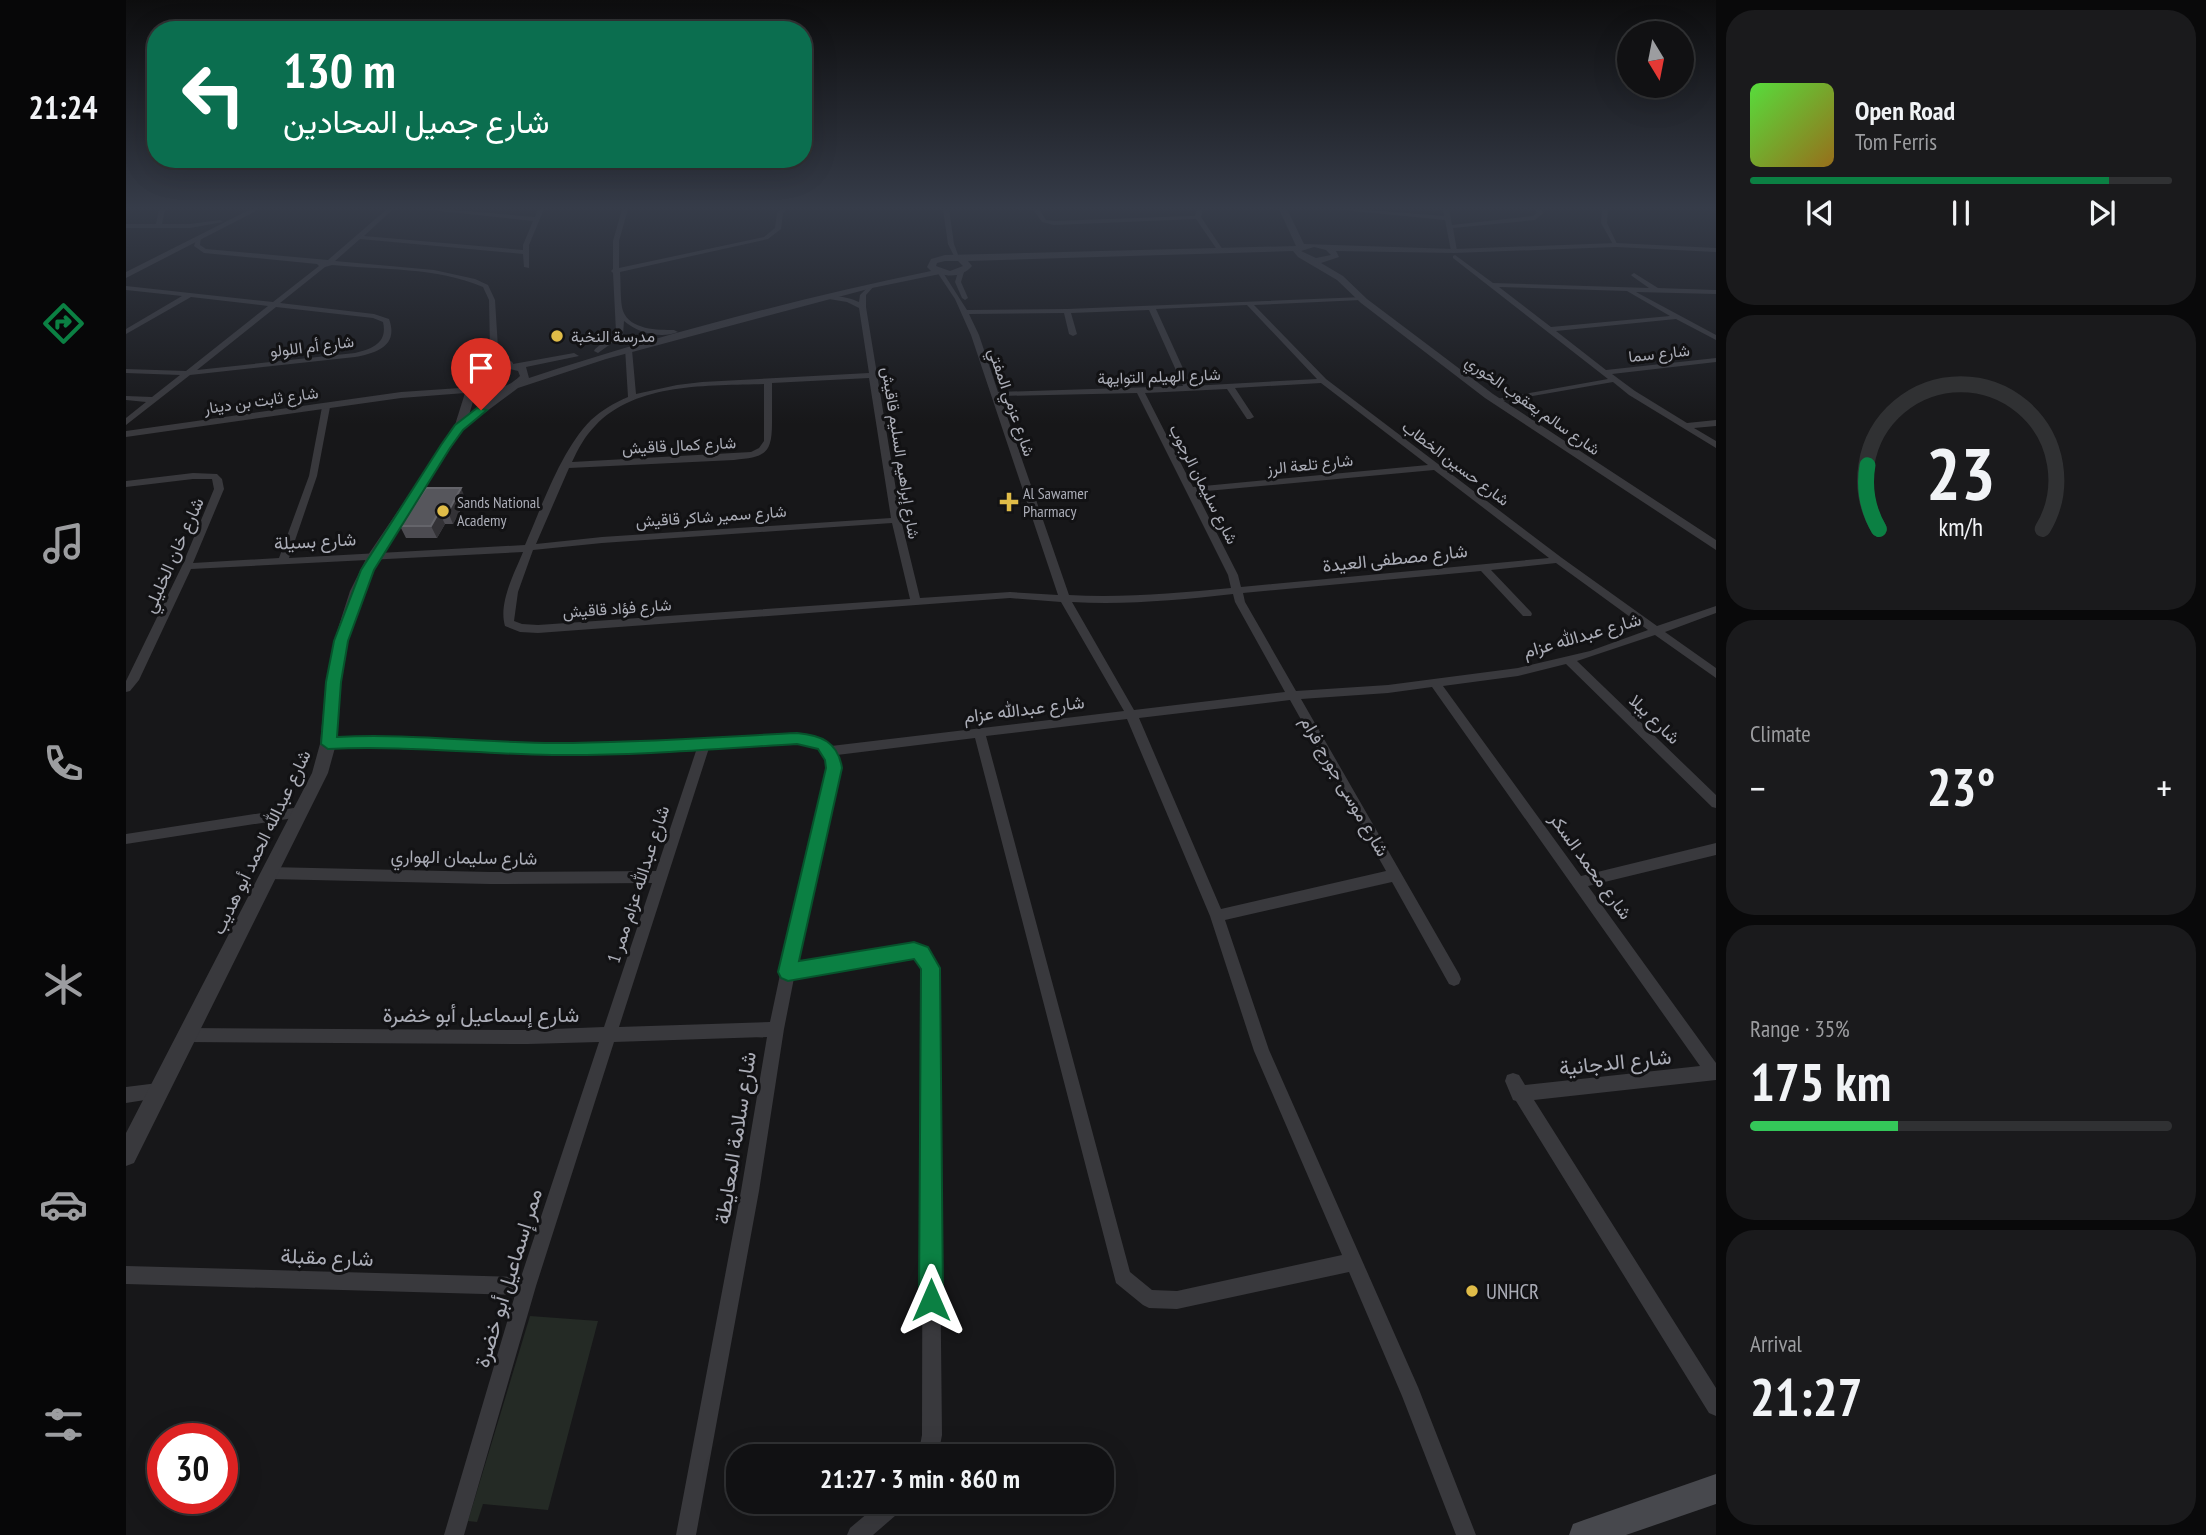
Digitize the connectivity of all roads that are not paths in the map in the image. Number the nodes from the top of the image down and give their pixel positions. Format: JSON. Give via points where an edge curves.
{"nodes":[{"id":1,"x":304,"y":281,"type":"edge"},
{"id":2,"x":471,"y":281,"type":"edge"},
{"id":3,"x":616,"y":281,"type":"edge"},
{"id":4,"x":879,"y":281,"type":"edge"},
{"id":5,"x":899,"y":281,"type":"edge"},
{"id":6,"x":924,"y":281,"type":"edge"},
{"id":7,"x":946,"y":281,"type":"edge"},
{"id":8,"x":958,"y":281,"type":"edge"},
{"id":9,"x":1343,"y":281,"type":"edge"},
{"id":10,"x":1488,"y":281,"type":"edge"},
{"id":11,"x":1643,"y":281,"type":"edge"},
{"id":12,"x":1493,"y":285,"type":"junction"},
{"id":13,"x":871,"y":286,"type":"junction"},
{"id":14,"x":949,"y":286,"type":"junction"},
{"id":15,"x":126,"y":288,"type":"edge"},
{"id":16,"x":1626,"y":289,"type":"junction"},
{"id":17,"x":1656,"y":289,"type":"junction"},
{"id":18,"x":1716,"y":292,"type":"edge"},
{"id":19,"x":188,"y":296,"type":"junction"},
{"id":20,"x":827,"y":298,"type":"junction"},
{"id":21,"x":1361,"y":298,"type":"junction"},
{"id":22,"x":1249,"y":304,"type":"junction"},
{"id":23,"x":273,"y":305,"type":"junction"},
{"id":24,"x":862,"y":307,"type":"junction"},
{"id":25,"x":1151,"y":307,"type":"junction"},
{"id":26,"x":1067,"y":311,"type":"junction"},
{"id":27,"x":621,"y":314,"type":"junction"},
{"id":28,"x":969,"y":315,"type":"junction"},
{"id":29,"x":1677,"y":317,"type":"junction"},
{"id":30,"x":1551,"y":329,"type":"junction"},
{"id":31,"x":674,"y":331,"type":"junction"},
{"id":32,"x":126,"y":332,"type":"edge"},
{"id":33,"x":1073,"y":334,"type":"dead end"},
{"id":34,"x":1716,"y":338,"type":"edge"},
{"id":35,"x":494,"y":349,"type":"junction"},
{"id":36,"x":628,"y":350,"type":"junction"},
{"id":37,"x":598,"y":351,"type":"junction"},
{"id":38,"x":1716,"y":360,"type":"edge"},
{"id":39,"x":513,"y":365,"type":"junction"},
{"id":40,"x":126,"y":371,"type":"edge"},
{"id":41,"x":474,"y":371,"type":"junction"},
{"id":42,"x":1605,"y":372,"type":"junction"},
{"id":43,"x":187,"y":373,"type":"junction"},
{"id":44,"x":872,"y":374,"type":"junction"},
{"id":45,"x":1615,"y":380,"type":"junction"},
{"id":46,"x":768,"y":381,"type":"junction"},
{"id":47,"x":1323,"y":381,"type":"junction"},
{"id":48,"x":513,"y":387,"type":"junction"},
{"id":49,"x":1230,"y":387,"type":"junction"},
{"id":50,"x":1188,"y":389,"type":"junction"},
{"id":51,"x":470,"y":391,"type":"junction"},
{"id":52,"x":1140,"y":391,"type":"junction"},
{"id":53,"x":995,"y":394,"type":"junction"},
{"id":54,"x":401,"y":396,"type":"junction"},
{"id":55,"x":126,"y":398,"type":"edge"},
{"id":56,"x":632,"y":399,"type":"junction"},
{"id":57,"x":154,"y":400,"type":"junction"},
{"id":58,"x":1496,"y":401,"type":"junction"},
{"id":59,"x":326,"y":407,"type":"junction"},
{"id":60,"x":1250,"y":417,"type":"dead end"},
{"id":61,"x":126,"y":422,"type":"edge"},
{"id":62,"x":1716,"y":423,"type":"edge"},
{"id":63,"x":1684,"y":426,"type":"junction"},
{"id":64,"x":459,"y":428,"type":"junction"},
{"id":65,"x":126,"y":434,"type":"edge"},
{"id":66,"x":1716,"y":445,"type":"edge"},
{"id":67,"x":567,"y":465,"type":"junction"},
{"id":68,"x":1434,"y":467,"type":"junction"},
{"id":69,"x":126,"y":484,"type":"edge"},
{"id":70,"x":1189,"y":491,"type":"junction"},
{"id":71,"x":895,"y":520,"type":"junction"},
{"id":72,"x":1716,"y":546,"type":"edge"},
{"id":73,"x":529,"y":548,"type":"junction"},
{"id":74,"x":374,"y":555,"type":"junction"},
{"id":75,"x":283,"y":560,"type":"junction"},
{"id":76,"x":1558,"y":560,"type":"junction"},
{"id":77,"x":187,"y":566,"type":"junction"},
{"id":78,"x":1483,"y":567,"type":"junction"},
{"id":79,"x":1236,"y":592,"type":"junction"},
{"id":80,"x":1064,"y":597,"type":"junction"},
{"id":81,"x":916,"y":601,"type":"junction"},
{"id":82,"x":1716,"y":609,"type":"edge"},
{"id":83,"x":1527,"y":614,"type":"dead end"},
{"id":84,"x":1658,"y":631,"type":"junction"},
{"id":85,"x":1569,"y":660,"type":"junction"},
{"id":86,"x":1716,"y":674,"type":"edge"},
{"id":87,"x":1435,"y":683,"type":"junction"},
{"id":88,"x":126,"y":688,"type":"edge"},
{"id":89,"x":1293,"y":695,"type":"junction"},
{"id":90,"x":1131,"y":714,"type":"junction"},
{"id":91,"x":979,"y":733,"type":"junction"},
{"id":92,"x":328,"y":744,"type":"junction"},
{"id":93,"x":704,"y":744,"type":"junction"},
{"id":94,"x":829,"y":751,"type":"junction"},
{"id":95,"x":1716,"y":803,"type":"edge"},
{"id":96,"x":300,"y":812,"type":"junction"},
{"id":97,"x":126,"y":839,"type":"edge"},
{"id":98,"x":1716,"y":849,"type":"edge"},
{"id":99,"x":269,"y":873,"type":"junction"},
{"id":100,"x":1395,"y":875,"type":"junction"},
{"id":101,"x":659,"y":877,"type":"junction"},
{"id":102,"x":1580,"y":882,"type":"junction"},
{"id":103,"x":1217,"y":916,"type":"junction"},
{"id":104,"x":788,"y":972,"type":"junction"},
{"id":105,"x":1454,"y":979,"type":"dead end"},
{"id":106,"x":776,"y":1029,"type":"junction"},
{"id":107,"x":186,"y":1035,"type":"junction"},
{"id":108,"x":611,"y":1036,"type":"junction"},
{"id":109,"x":1715,"y":1072,"type":"edge"},
{"id":110,"x":158,"y":1091,"type":"junction"},
{"id":111,"x":126,"y":1095,"type":"edge"},
{"id":112,"x":126,"y":1155,"type":"edge"},
{"id":113,"x":1353,"y":1262,"type":"junction"},
{"id":114,"x":126,"y":1275,"type":"edge"},
{"id":115,"x":527,"y":1286,"type":"junction"},
{"id":116,"x":1716,"y":1406,"type":"edge"},
{"id":117,"x":930,"y":1444,"type":"edge"},
{"id":118,"x":1716,"y":1489,"type":"edge"},
{"id":119,"x":882,"y":1514,"type":"edge"},
{"id":120,"x":454,"y":1535,"type":"edge"},
{"id":121,"x":686,"y":1535,"type":"edge"},
{"id":122,"x":857,"y":1535,"type":"edge"},
{"id":123,"x":1466,"y":1535,"type":"edge"},
{"id":124,"x":1584,"y":1535,"type":"edge"}],
"edges":[{"from":1,"to":23,"type":"street"},
{"from":2,"to":35,"type":"street","via":[[490,291]]},
{"from":3,"to":27,"type":"street"},
{"from":4,"to":31,"type":"street","name":"شارع ثابت بن دينار"},
{"from":5,"to":13,"type":"street"},
{"from":6,"to":14,"type":"street"},
{"from":7,"to":14,"type":"street","name":"شارع عزمي المفتي"},
{"from":8,"to":28,"type":"street","name":"شارع عزمي المفتي"},
{"from":9,"to":21,"type":"street","name":"شارع سالم يعقوب الخوري"},
{"from":10,"to":12,"type":"street"},
{"from":11,"to":17,"type":"street"},
{"from":12,"to":16,"type":"street","name":"شارع سما"},
{"from":12,"to":30,"type":"street"},
{"from":13,"to":20,"type":"street"},
{"from":13,"to":24,"type":"street","via":[[863,295]]},
{"from":14,"to":28,"type":"street","name":"شارع عزمي المفتي"},
{"from":15,"to":19,"type":"street"},
{"from":16,"to":17,"type":"street"},
{"from":16,"to":29,"type":"street","name":"شارع سما"},
{"from":17,"to":18,"type":"street"},
{"from":19,"to":23,"type":"street"},
{"from":19,"to":32,"type":"street"},
{"from":20,"to":24,"type":"street","via":[[849,300]]},
{"from":20,"to":36,"type":"street"},
{"from":21,"to":22,"type":"street"},
{"from":21,"to":58,"type":"street","name":"شارع سالم يعقوب الخوري"},
{"from":22,"to":25,"type":"street"},
{"from":22,"to":47,"type":"street","name":"شارع حسين الخطاب"},
{"from":23,"to":43,"type":"street"},
{"from":23,"to":43,"type":"street","name":"شارع أم اللولو","via":[[374,316],[388,325],[386,341],[374,351],[355,355]]},
{"from":24,"to":44,"type":"street","name":"شارع إبراهيم السليم قاقيش"},
{"from":25,"to":26,"type":"street"},
{"from":25,"to":50,"type":"street"},
{"from":26,"to":28,"type":"street"},
{"from":26,"to":33,"type":"street"},
{"from":27,"to":31,"type":"street","via":[[644,331]]},
{"from":27,"to":37,"type":"street","via":[[619,337]]},
{"from":28,"to":53,"type":"street","name":"شارع عزمي المفتي"},
{"from":29,"to":30,"type":"street"},
{"from":29,"to":34,"type":"street","name":"شارع سما"},
{"from":30,"to":42,"type":"street"},
{"from":31,"to":37,"type":"street","name":"شارع ثابت بن دينار"},
{"from":35,"to":39,"type":"street"},
{"from":35,"to":41,"type":"street"},
{"from":36,"to":48,"type":"street"},
{"from":36,"to":56,"type":"street"},
{"from":37,"to":39,"type":"street","name":"شارع ثابت بن دينار"},
{"from":38,"to":42,"type":"street","name":"شارع سما"},
{"from":39,"to":41,"type":"street","name":"شارع ثابت بن دينار"},
{"from":39,"to":48,"type":"street","via":[[524,372],[522,381]]},
{"from":40,"to":43,"type":"street"},
{"from":41,"to":51,"type":"street","name":"شارع عبدالله الحمد أبو هديب","via":[[464,382]]},
{"from":41,"to":54,"type":"street","name":"شارع ثابت بن دينار"},
{"from":42,"to":45,"type":"street"},
{"from":43,"to":57,"type":"street"},
{"from":44,"to":46,"type":"street","name":"شارع فؤاد قاقيش"},
{"from":44,"to":71,"type":"street","name":"شارع إبراهيم السليم قاقيش"},
{"from":45,"to":58,"type":"street"},
{"from":45,"to":63,"type":"street"},
{"from":46,"to":56,"type":"street","name":"شارع فؤاد قاقيش","via":[[694,385]]},
{"from":46,"to":67,"type":"street","name":"شارع كمال قاقيش","via":[[768,441],[759,453]]},
{"from":47,"to":49,"type":"street","name":"شارع الهيلم التوايهة"},
{"from":47,"to":68,"type":"street","name":"شارع حسين الخطاب"},
{"from":48,"to":51,"type":"street","name":"شارع ثابت بن دينار","via":[[489,393]]},
{"from":48,"to":64,"type":"street","name":"شارع عبدالله الحمد أبو هديب"},
{"from":49,"to":50,"type":"street","name":"شارع الهيلم التوايهة"},
{"from":49,"to":60,"type":"street"},
{"from":50,"to":52,"type":"street","name":"شارع الهيلم التوايهة"},
{"from":51,"to":54,"type":"street","name":"شارع ثابت بن دينار"},
{"from":51,"to":64,"type":"street","name":"شارع عبدالله الحمد أبو هديب"},
{"from":52,"to":53,"type":"street","name":"شارع الهيلم التوايهة"},
{"from":52,"to":70,"type":"street","name":"شارع سليمان الرجوب"},
{"from":53,"to":80,"type":"street","name":"شارع عزمي المفتي"},
{"from":54,"to":59,"type":"street","name":"شارع ثابت بن دينار"},
{"from":55,"to":57,"type":"street"},
{"from":56,"to":67,"type":"street","name":"شارع فؤاد قاقيش","via":[[597,419]]},
{"from":57,"to":61,"type":"street"},
{"from":58,"to":72,"type":"street","name":"شارع سالم يعقوب الخوري"},
{"from":59,"to":65,"type":"street","name":"شارع ثابت بن دينار"},
{"from":59,"to":75,"type":"street","via":[[313,476]]},
{"from":62,"to":63,"type":"street"},
{"from":63,"to":66,"type":"street"},
{"from":64,"to":74,"type":"street","name":"شارع عبدالله الحمد أبو هديب"},
{"from":67,"to":73,"type":"street","name":"شارع فؤاد قاقيش"},
{"from":68,"to":70,"type":"street","name":"شارع تلعة الرز"},
{"from":68,"to":76,"type":"street","name":"شارع حسين الخطاب"},
{"from":69,"to":77,"type":"street","name":"شارع خان الخليلي","via":[[193,476],[218,479],[216,500]]},
{"from":70,"to":79,"type":"street","name":"شارع سليمان الرجوب","via":[[1233,575]]},
{"from":71,"to":73,"type":"street","name":"شارع سمير شاكر قاقيش"},
{"from":71,"to":81,"type":"street","name":"شارع إبراهيم السليم قاقيش"},
{"from":73,"to":74,"type":"street","name":"شارع بسيلة"},
{"from":73,"to":81,"type":"street","name":"شارع فؤاد قاقيش","via":[[507,618],[513,626],[527,629]]},
{"from":74,"to":75,"type":"street","name":"شارع بسيلة"},
{"from":74,"to":92,"type":"street","name":"شارع عبدالله الحمد أبو هديب","via":[[341,641]]},
{"from":75,"to":77,"type":"street","name":"شارع بسيلة"},
{"from":76,"to":78,"type":"street","name":"شارع مصطفى العيدة"},
{"from":76,"to":84,"type":"street","name":"شارع حسين الخطاب"},
{"from":77,"to":88,"type":"street","name":"شارع خان الخليلي"},
{"from":78,"to":79,"type":"street","name":"شارع مصطفى العيدة"},
{"from":78,"to":83,"type":"street"},
{"from":79,"to":80,"type":"street","name":"شارع فؤاد قاقيش","via":[[1110,601]]},
{"from":79,"to":89,"type":"street","name":"شارع موسى جورج فرام"},
{"from":80,"to":81,"type":"street","name":"شارع فؤاد قاقيش"},
{"from":80,"to":90,"type":"street","name":"شارع عزمي المفتي"},
{"from":82,"to":84,"type":"street","name":"شارع عبدالله عزام"},
{"from":84,"to":85,"type":"street","name":"شارع عبدالله عزام"},
{"from":84,"to":86,"type":"street","name":"شارع حسين الخطاب"},
{"from":85,"to":87,"type":"street","name":"شارع عبدالله عزام"},
{"from":85,"to":95,"type":"street","name":"شارع يبلا"},
{"from":87,"to":89,"type":"street","name":"شارع عبدالله عزام"},
{"from":87,"to":102,"type":"street","name":"شارع محمد السكر"},
{"from":89,"to":90,"type":"street","name":"شارع عبدالله عزام"},
{"from":89,"to":100,"type":"street","name":"شارع موسى جورج فرام"},
{"from":90,"to":91,"type":"street","name":"شارع عبدالله عزام"},
{"from":90,"to":103,"type":"street","name":"شارع عزمي المفتي"},
{"from":91,"to":94,"type":"street","name":"شارع عبدالله عزام"},
{"from":91,"to":113,"type":"street","via":[[1122,1278],[1149,1299],[1177,1300]]},
{"from":92,"to":93,"type":"street","name":"شارع عبدالله عزام","via":[[374,741],[514,749]]},
{"from":92,"to":96,"type":"street","name":"شارع عبدالله الحمد أبو هديب","via":[[320,773]]},
{"from":93,"to":94,"type":"street","name":"شارع عبدالله عزام","via":[[797,738],[813,740]]},
{"from":93,"to":101,"type":"street","name":"شارع عبدالله عزام ممر 1"},
{"from":94,"to":104,"type":"street","name":"شارع سلامة المعايطة","via":[[834,768],[831,785]]},
{"from":96,"to":97,"type":"street"},
{"from":96,"to":99,"type":"street","name":"شارع عبدالله الحمد أبو هديب"},
{"from":98,"to":102,"type":"street"},
{"from":99,"to":101,"type":"street","name":"شارع سليمان الهواري"},
{"from":99,"to":107,"type":"street","name":"شارع عبدالله الحمد أبو هديب"},
{"from":100,"to":103,"type":"street"},
{"from":100,"to":105,"type":"street","name":"شارع موسى جورج فرام"},
{"from":101,"to":108,"type":"street","name":"شارع عبدالله عزام ممر 1"},
{"from":102,"to":109,"type":"street","name":"شارع محمد السكر"},
{"from":103,"to":113,"type":"street","name":"شارع عزمي المفتي","via":[[1262,1051]]},
{"from":104,"to":106,"type":"street","name":"شارع سلامة المعايطة"},
{"from":104,"to":117,"type":"street","via":[[914,950],[930,968]]},
{"from":106,"to":108,"type":"street","name":"شارع إسماعيل أبو خضرة"},
{"from":106,"to":121,"type":"street","name":"شارع سلامة المعايطة"},
{"from":107,"to":108,"type":"street","name":"شارع إسماعيل أبو خضرة"},
{"from":107,"to":110,"type":"street","name":"شارع عبدالله الحمد أبو هديب"},
{"from":108,"to":115,"type":"street","name":"ممر إسماعيل أبو خضرة"},
{"from":109,"to":116,"type":"street","name":"شارع الدجانية","via":[[1516,1088]]},
{"from":110,"to":111,"type":"street"},
{"from":110,"to":112,"type":"street","name":"شارع عبدالله الحمد أبو هديب"},
{"from":113,"to":123,"type":"street","name":"شارع عزمي المفتي"},
{"from":114,"to":115,"type":"street","name":"شارع مقبلة"},
{"from":115,"to":120,"type":"street","name":"ممر إسماعيل أبو خضرة"},
{"from":118,"to":124,"type":"main road"},
{"from":119,"to":122,"type":"street"}]}
